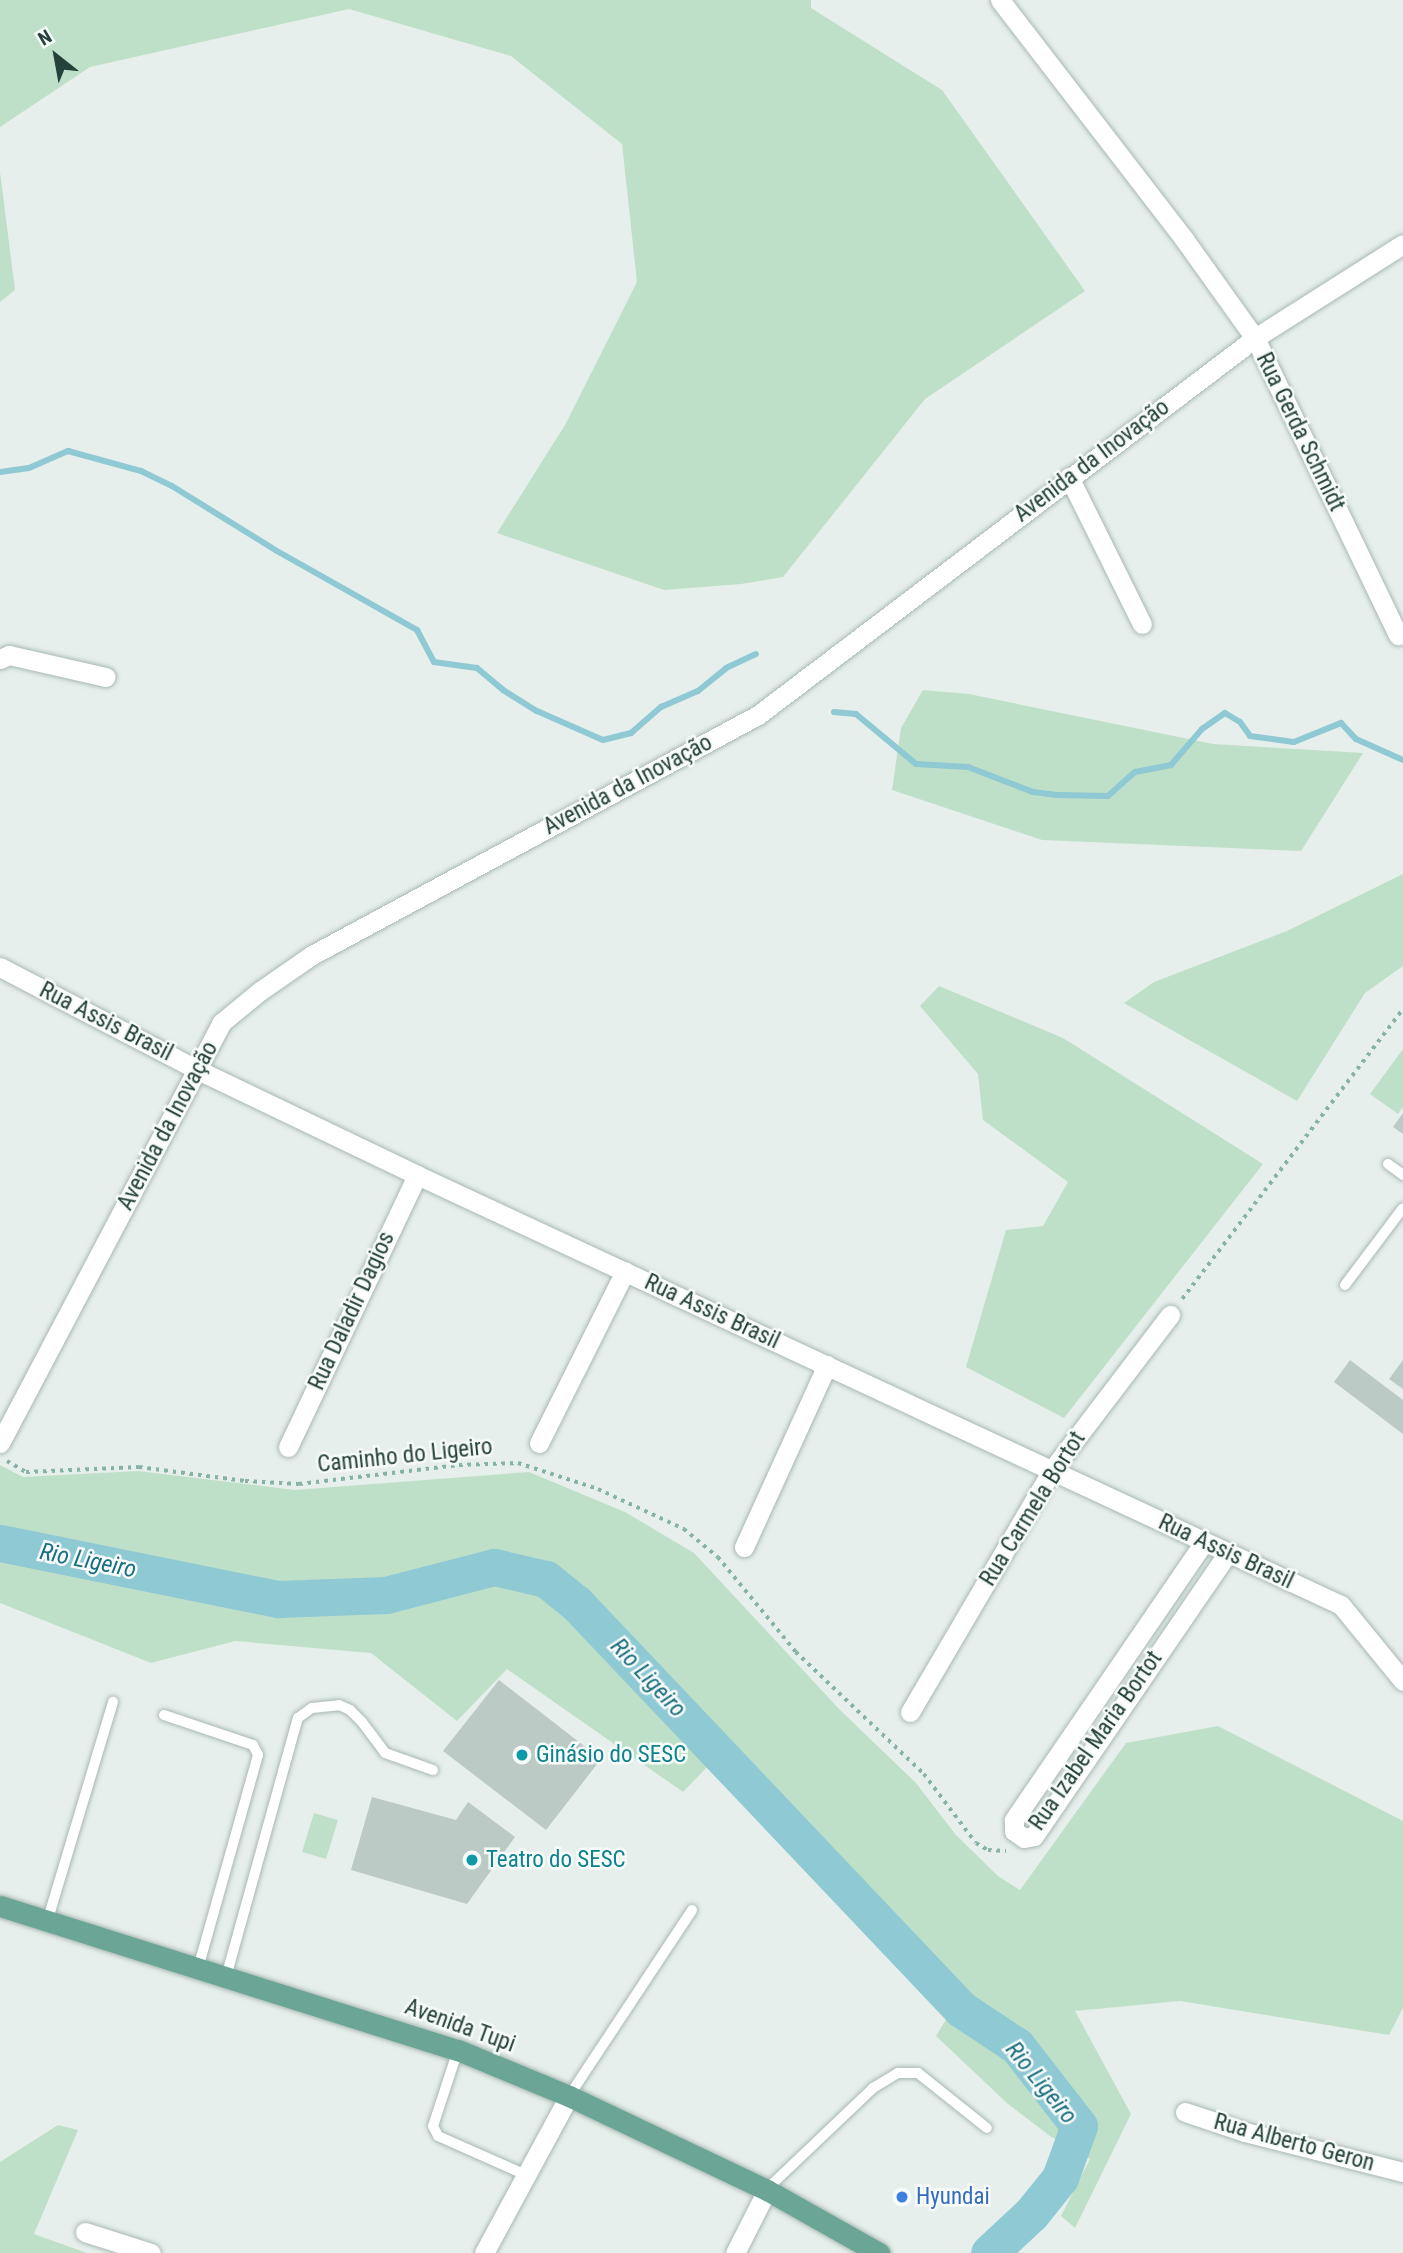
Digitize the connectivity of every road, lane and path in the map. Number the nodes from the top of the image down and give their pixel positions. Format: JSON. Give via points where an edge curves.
{"nodes":[{"id":1,"x":1000,"y":0,"type":"edge"},
{"id":2,"x":1403,"y":244,"type":"edge"},
{"id":3,"x":1255,"y":338,"type":"junction"},
{"id":4,"x":1069,"y":477,"type":"junction"},
{"id":5,"x":1142,"y":624,"type":"dead end"},
{"id":6,"x":1398,"y":635,"type":"dead end"},
{"id":7,"x":0,"y":659,"type":"edge"},
{"id":8,"x":106,"y":677,"type":"dead end"},
{"id":9,"x":0,"y":967,"type":"edge"},
{"id":10,"x":1403,"y":1009,"type":"edge"},
{"id":11,"x":198,"y":1070,"type":"junction"},
{"id":12,"x":1388,"y":1164,"type":"dead end"},
{"id":13,"x":417,"y":1175,"type":"junction"},
{"id":14,"x":1403,"y":1175,"type":"edge"},
{"id":15,"x":1403,"y":1208,"type":"edge"},
{"id":16,"x":625,"y":1271,"type":"junction"},
{"id":17,"x":1345,"y":1285,"type":"dead end"},
{"id":18,"x":1170,"y":1315,"type":"joint"},
{"id":19,"x":827,"y":1365,"type":"junction"},
{"id":20,"x":0,"y":1443,"type":"edge"},
{"id":21,"x":539,"y":1443,"type":"dead end"},
{"id":22,"x":288,"y":1447,"type":"dead end"},
{"id":23,"x":0,"y":1456,"type":"edge"},
{"id":24,"x":1052,"y":1470,"type":"junction"},
{"id":25,"x":1204,"y":1542,"type":"junction"},
{"id":26,"x":744,"y":1547,"type":"dead end"},
{"id":27,"x":1228,"y":1553,"type":"junction"},
{"id":28,"x":1403,"y":1681,"type":"edge"},
{"id":29,"x":113,"y":1702,"type":"dead end"},
{"id":30,"x":911,"y":1712,"type":"dead end"},
{"id":31,"x":164,"y":1715,"type":"dead end"},
{"id":32,"x":433,"y":1770,"type":"dead end"},
{"id":33,"x":1010,"y":1851,"type":"dead end"},
{"id":34,"x":0,"y":1906,"type":"edge"},
{"id":35,"x":692,"y":1910,"type":"dead end"},
{"id":36,"x":47,"y":1923,"type":"junction"},
{"id":37,"x":198,"y":1969,"type":"junction"},
{"id":38,"x":226,"y":1977,"type":"junction"},
{"id":39,"x":458,"y":2050,"type":"junction"},
{"id":40,"x":569,"y":2095,"type":"junction"},
{"id":41,"x":1185,"y":2112,"type":"dead end"},
{"id":42,"x":987,"y":2128,"type":"dead end"},
{"id":43,"x":1403,"y":2172,"type":"edge"},
{"id":44,"x":526,"y":2175,"type":"junction"},
{"id":45,"x":767,"y":2190,"type":"junction"},
{"id":46,"x":85,"y":2232,"type":"dead end"},
{"id":47,"x":151,"y":2253,"type":"edge"},
{"id":48,"x":484,"y":2253,"type":"edge"},
{"id":49,"x":735,"y":2253,"type":"edge"},
{"id":50,"x":879,"y":2253,"type":"edge"}],
"edges":[{"from":1,"to":3,"type":"street","name":"Rua Gerda Schmidt"},
{"from":2,"to":3,"type":"street","name":"Avenida da Inovação"},
{"from":3,"to":4,"type":"street","name":"Avenida da Inovação"},
{"from":3,"to":6,"type":"street","name":"Rua Gerda Schmidt"},
{"from":4,"to":5,"type":"street"},
{"from":4,"to":11,"type":"street","name":"Avenida da Inovação","via":[[758,715],[312,955],[221,1023]]},
{"from":7,"to":8,"type":"street","via":[[9,655]]},
{"from":9,"to":11,"type":"street","name":"Rua Assis Brasil"},
{"from":10,"to":18,"type":"path"},
{"from":11,"to":13,"type":"street","name":"Rua Assis Brasil"},
{"from":11,"to":20,"type":"street","name":"Avenida da Inovação"},
{"from":12,"to":14,"type":"lane"},
{"from":13,"to":16,"type":"street","name":"Rua Assis Brasil"},
{"from":13,"to":22,"type":"street","name":"Rua Daladir Dagios"},
{"from":15,"to":17,"type":"lane"},
{"from":16,"to":19,"type":"street","name":"Rua Assis Brasil"},
{"from":16,"to":21,"type":"street"},
{"from":18,"to":24,"type":"street","name":"Rua Carmela Bortot"},
{"from":19,"to":24,"type":"street","name":"Rua Assis Brasil"},
{"from":19,"to":26,"type":"street"},
{"from":23,"to":33,"type":"path","name":"Caminho do Ligeiro","via":[[26,1472],[139,1467],[299,1484],[459,1465],[518,1463],[598,1489],[684,1529],[718,1557],[796,1652],[909,1758],[976,1843],[988,1850]]},
{"from":24,"to":25,"type":"street","name":"Rua Assis Brasil"},
{"from":24,"to":30,"type":"street","name":"Rua Carmela Bortot"},
{"from":25,"to":27,"type":"street","name":"Rua Assis Brasil"},
{"from":25,"to":27,"type":"street","name":"Rua Izabel Maria Bortot","via":[[1014,1820],[1014,1831],[1024,1838],[1034,1836]]},
{"from":27,"to":28,"type":"street","name":"Rua Assis Brasil","via":[[1341,1605]]},
{"from":29,"to":36,"type":"lane"},
{"from":31,"to":37,"type":"lane","via":[[253,1745],[258,1755]]},
{"from":32,"to":38,"type":"lane","via":[[385,1753],[350,1710],[339,1705],[312,1708],[298,1718]]},
{"from":34,"to":36,"type":"main road","name":"Avenida Tupi"},
{"from":35,"to":40,"type":"lane"},
{"from":36,"to":37,"type":"main road","name":"Avenida Tupi"},
{"from":37,"to":38,"type":"main road","name":"Avenida Tupi"},
{"from":38,"to":39,"type":"main road","name":"Avenida Tupi"},
{"from":39,"to":40,"type":"main road","name":"Avenida Tupi"},
{"from":39,"to":44,"type":"lane","via":[[433,2126],[438,2136]]},
{"from":40,"to":44,"type":"street"},
{"from":40,"to":45,"type":"main road","name":"Avenida Tupi"},
{"from":41,"to":43,"type":"street","name":"Rua Alberto Geron"},
{"from":42,"to":45,"type":"lane","via":[[918,2073],[898,2073],[873,2088]]},
{"from":44,"to":48,"type":"street"},
{"from":45,"to":49,"type":"street"},
{"from":45,"to":50,"type":"main road","name":"Avenida Tupi"},
{"from":46,"to":47,"type":"street"}]}
